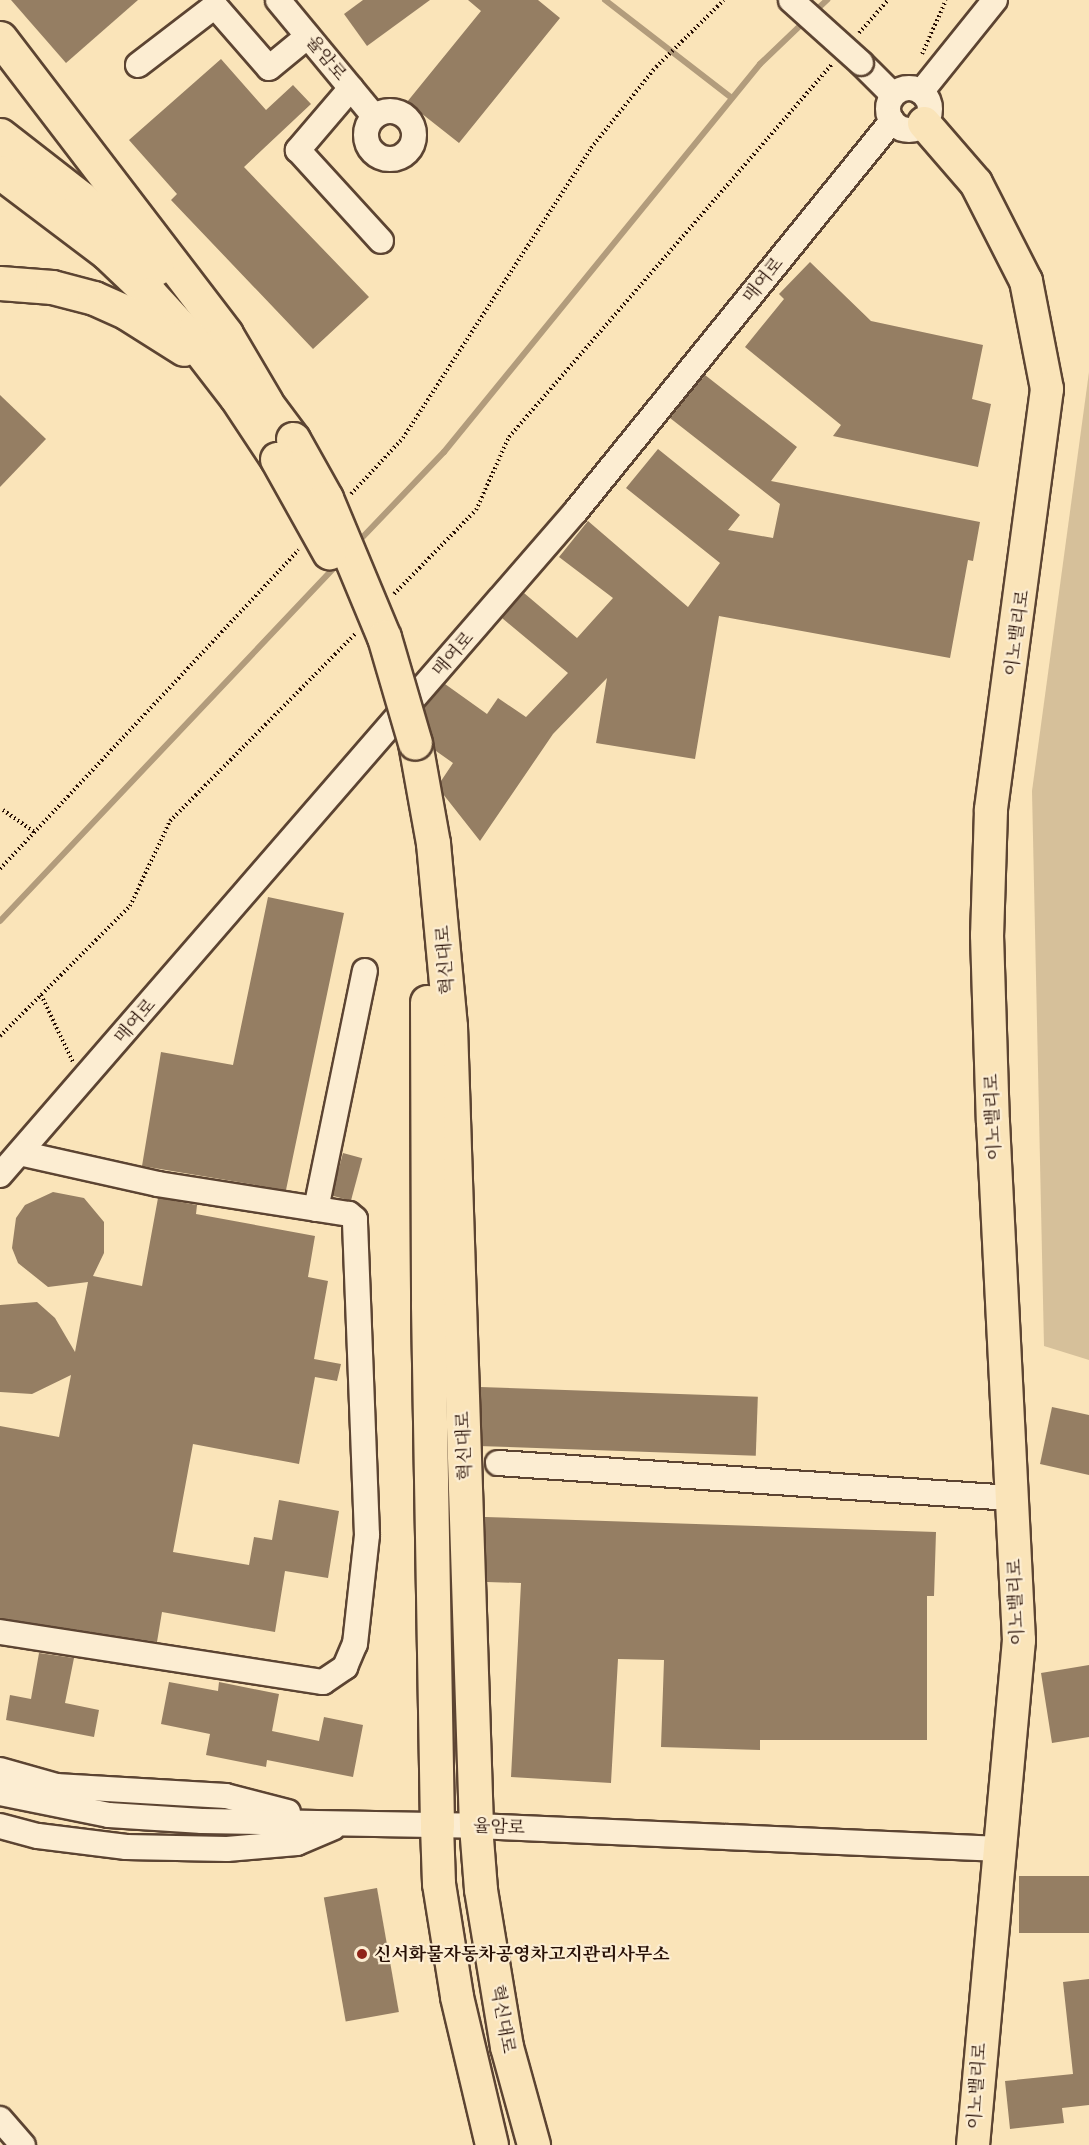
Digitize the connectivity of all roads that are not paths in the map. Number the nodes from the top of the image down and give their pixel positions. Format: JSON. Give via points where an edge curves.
{"nodes":[{"id":1,"x":278,"y":0,"type":"edge"},
{"id":2,"x":791,"y":0,"type":"edge"},
{"id":3,"x":995,"y":0,"type":"edge"},
{"id":4,"x":308,"y":36,"type":"junction"},
{"id":5,"x":0,"y":38,"type":"edge"},
{"id":6,"x":138,"y":66,"type":"dead end"},
{"id":7,"x":351,"y":88,"type":"junction"},
{"id":8,"x":907,"y":91,"type":"junction"},
{"id":9,"x":374,"y":116,"type":"dead end"},
{"id":10,"x":892,"y":121,"type":"junction"},
{"id":11,"x":924,"y":123,"type":"junction"},
{"id":12,"x":0,"y":135,"type":"edge"},
{"id":13,"x":0,"y":172,"type":"edge"},
{"id":14,"x":381,"y":241,"type":"dead end"},
{"id":15,"x":0,"y":283,"type":"edge"},
{"id":16,"x":266,"y":402,"type":"junction"},
{"id":17,"x":285,"y":449,"type":"junction"},
{"id":18,"x":406,"y":747,"type":"junction"},
{"id":19,"x":365,"y":971,"type":"dead end"},
{"id":20,"x":19,"y":1153,"type":"junction"},
{"id":21,"x":0,"y":1175,"type":"edge"},
{"id":22,"x":316,"y":1209,"type":"junction"},
{"id":23,"x":498,"y":1463,"type":"dead end"},
{"id":24,"x":1012,"y":1498,"type":"junction"},
{"id":25,"x":0,"y":1632,"type":"edge"},
{"id":26,"x":0,"y":1770,"type":"edge"},
{"id":27,"x":0,"y":1793,"type":"edge"},
{"id":28,"x":344,"y":1824,"type":"junction"},
{"id":29,"x":0,"y":1826,"type":"edge"},
{"id":30,"x":437,"y":1826,"type":"junction"},
{"id":31,"x":476,"y":1826,"type":"junction"},
{"id":32,"x":1000,"y":1849,"type":"junction"},
{"id":33,"x":0,"y":2119,"type":"edge"},
{"id":34,"x":23,"y":2145,"type":"edge"},
{"id":35,"x":492,"y":2145,"type":"edge"},
{"id":36,"x":534,"y":2145,"type":"edge"},
{"id":37,"x":973,"y":2145,"type":"edge"}],
"edges":[{"from":1,"to":4,"type":"street","name":"율암로"},
{"from":2,"to":8,"type":"street","bridge":true,"via":[[861,63]]},
{"from":3,"to":8,"type":"street"},
{"from":4,"to":6,"type":"street","via":[[269,68],[215,6]]},
{"from":4,"to":7,"type":"street","name":"율암로"},
{"from":5,"to":16,"type":"highway","via":[[226,334]]},
{"from":7,"to":9,"type":"street","name":"율암로"},
{"from":7,"to":14,"type":"street","via":[[298,150]]},
{"from":8,"to":10,"type":"street","via":[[888,105]]},
{"from":8,"to":11,"type":"street","via":[[930,110]]},
{"from":10,"to":11,"type":"street","via":[[907,130]]},
{"from":10,"to":20,"type":"street","name":"매여로","via":[[576,511]]},
{"from":11,"to":24,"type":"main road","name":"이노밸리로","via":[[976,183],[1026,281],[1047,389],[992,810],[988,924],[993,1122]]},
{"from":12,"to":16,"type":"highway","via":[[81,198],[173,285]]},
{"from":13,"to":17,"type":"highway","via":[[107,253],[150,294]]},
{"from":15,"to":17,"type":"highway","via":[[52,287],[94,298],[160,333],[184,349]]},
{"from":16,"to":17,"type":"highway"},
{"from":17,"to":18,"type":"highway","bridge":true,"via":[[326,498],[384,637]]},
{"from":18,"to":30,"type":"highway","via":[[428,1007],[428,1294]]},
{"from":18,"to":31,"type":"highway","name":"혁신대로","via":[[434,854],[450,1026]]},
{"from":19,"to":22,"type":"street"},
{"from":20,"to":21,"type":"street","name":"매여로"},
{"from":20,"to":22,"type":"street","via":[[158,1184]]},
{"from":22,"to":25,"type":"street","via":[[349,1214],[358,1225],[367,1535],[355,1644],[345,1667],[323,1682]]},
{"from":23,"to":24,"type":"street"},
{"from":24,"to":32,"type":"main road","name":"이노밸리로","via":[[1019,1640]]},
{"from":26,"to":28,"type":"street","via":[[56,1786],[226,1797]]},
{"from":27,"to":28,"type":"street","name":"율암로","via":[[109,1815]]},
{"from":28,"to":29,"type":"street","via":[[297,1843],[227,1849],[126,1847],[38,1836]]},
{"from":28,"to":30,"type":"street","name":"율암로"},
{"from":30,"to":31,"type":"street","name":"율암로"},
{"from":30,"to":35,"type":"main road","via":[[439,1884],[457,1997]]},
{"from":31,"to":32,"type":"street","name":"율암로"},
{"from":31,"to":36,"type":"main road","name":"혁신대로","via":[[507,2047]]},
{"from":32,"to":37,"type":"main road","name":"이노밸리로"},
{"from":33,"to":34,"type":"street"}]}
